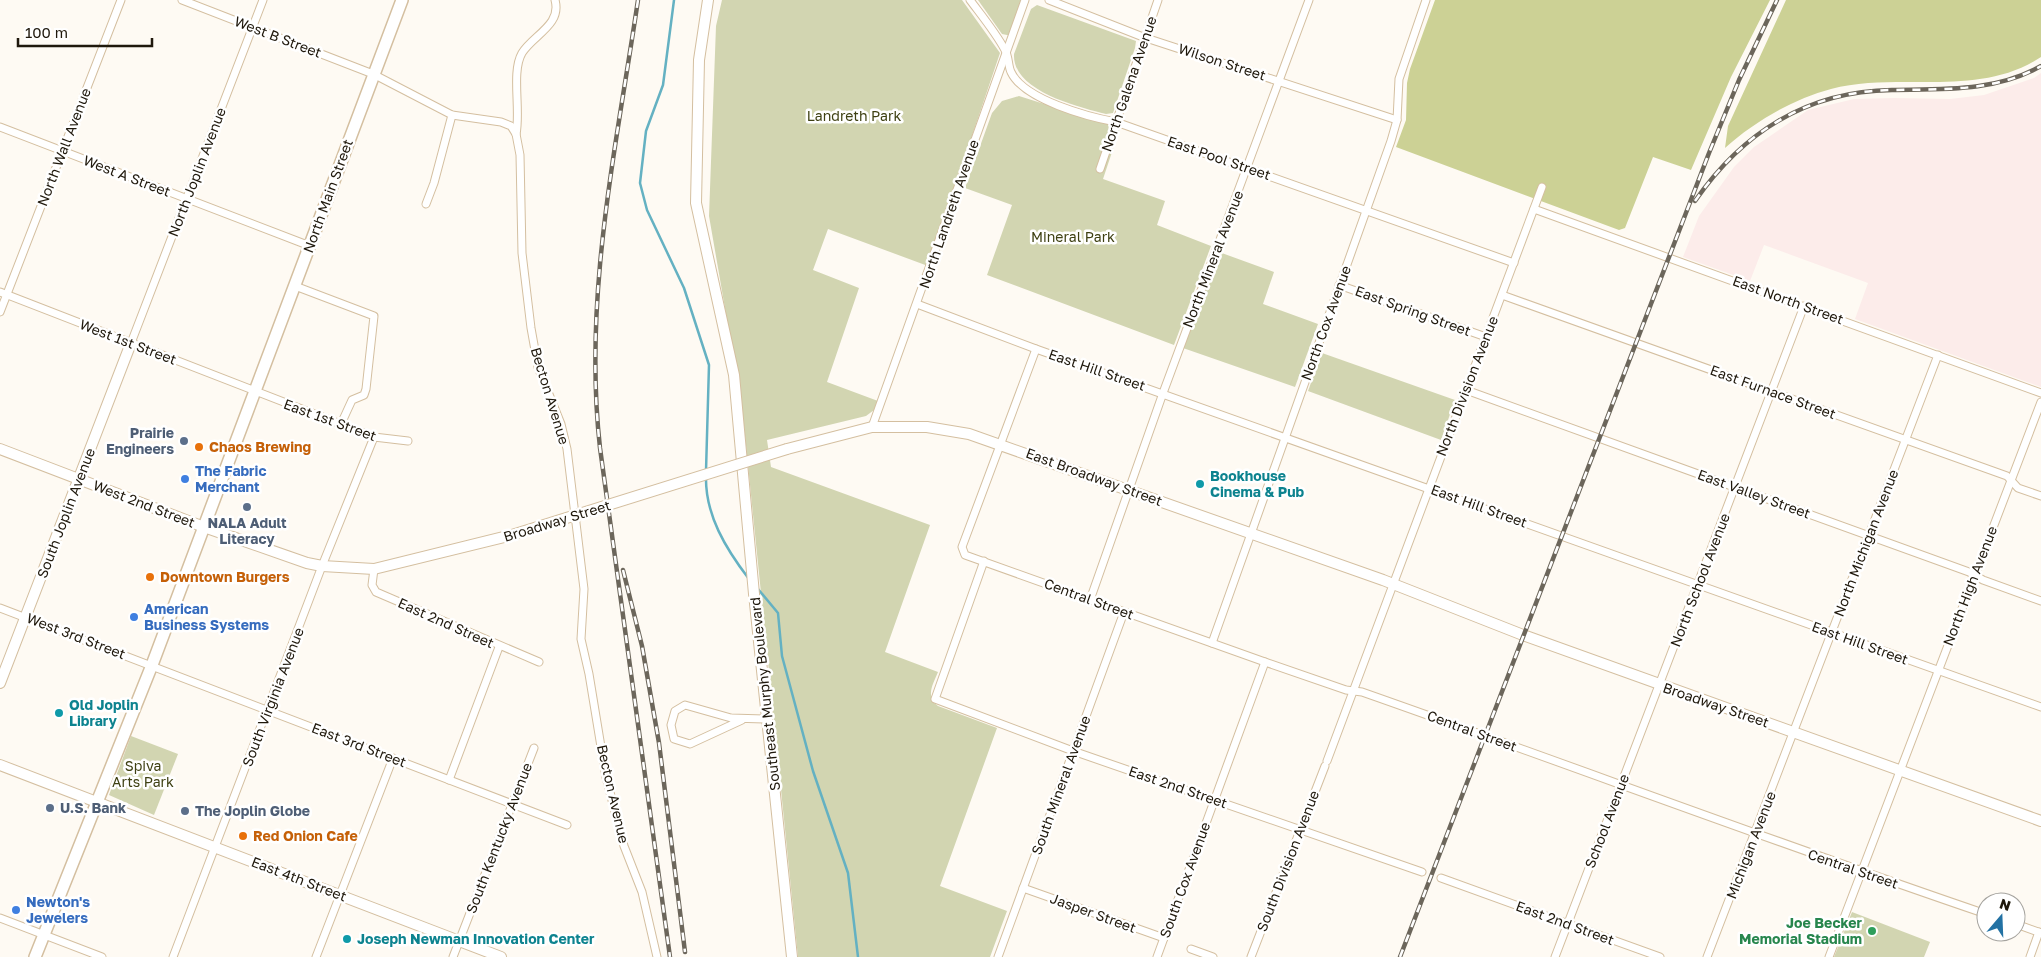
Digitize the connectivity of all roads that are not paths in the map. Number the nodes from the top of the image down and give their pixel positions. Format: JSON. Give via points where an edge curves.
{"nodes":[{"id":1,"x":121,"y":0,"type":"edge"},
{"id":2,"x":182,"y":0,"type":"edge"},
{"id":3,"x":263,"y":0,"type":"edge"},
{"id":4,"x":402,"y":0,"type":"edge"},
{"id":5,"x":708,"y":0,"type":"edge"},
{"id":6,"x":970,"y":0,"type":"edge"},
{"id":7,"x":1026,"y":0,"type":"edge"},
{"id":8,"x":1049,"y":0,"type":"edge"},
{"id":9,"x":1158,"y":0,"type":"edge"},
{"id":10,"x":1309,"y":0,"type":"edge"},
{"id":11,"x":1426,"y":0,"type":"edge"},
{"id":12,"x":555,"y":2,"type":"edge"},
{"id":13,"x":253,"y":27,"type":"junction"},
{"id":14,"x":1143,"y":37,"type":"junction"},
{"id":15,"x":1006,"y":51,"type":"junction"},
{"id":16,"x":373,"y":74,"type":"junction"},
{"id":17,"x":1280,"y":81,"type":"junction"},
{"id":18,"x":452,"y":115,"type":"junction"},
{"id":19,"x":1397,"y":120,"type":"junction"},
{"id":20,"x":1116,"y":122,"type":"junction"},
{"id":21,"x":0,"y":127,"type":"edge"},
{"id":22,"x":516,"y":134,"type":"junction"},
{"id":23,"x":62,"y":151,"type":"junction"},
{"id":24,"x":1247,"y":168,"type":"junction"},
{"id":25,"x":1100,"y":169,"type":"dead end"},
{"id":26,"x":1542,"y":187,"type":"dead end"},
{"id":27,"x":187,"y":199,"type":"junction"},
{"id":28,"x":426,"y":204,"type":"dead end"},
{"id":29,"x":1534,"y":209,"type":"junction"},
{"id":30,"x":1366,"y":211,"type":"junction"},
{"id":31,"x":310,"y":246,"type":"junction"},
{"id":32,"x":1514,"y":263,"type":"junction"},
{"id":33,"x":1339,"y":284,"type":"junction"},
{"id":34,"x":295,"y":286,"type":"junction"},
{"id":35,"x":3,"y":294,"type":"edge"},
{"id":36,"x":1502,"y":294,"type":"junction"},
{"id":37,"x":917,"y":304,"type":"junction"},
{"id":38,"x":1804,"y":306,"type":"junction"},
{"id":39,"x":0,"y":312,"type":"edge"},
{"id":40,"x":1486,"y":337,"type":"junction"},
{"id":41,"x":131,"y":343,"type":"junction"},
{"id":42,"x":1036,"y":349,"type":"junction"},
{"id":43,"x":1938,"y":354,"type":"junction"},
{"id":44,"x":1466,"y":390,"type":"junction"},
{"id":45,"x":255,"y":391,"type":"junction"},
{"id":46,"x":1772,"y":391,"type":"junction"},
{"id":47,"x":1163,"y":393,"type":"junction"},
{"id":48,"x":2041,"y":393,"type":"edge"},
{"id":49,"x":2041,"y":402,"type":"edge"},
{"id":50,"x":341,"y":424,"type":"junction"},
{"id":51,"x":872,"y":427,"type":"junction"},
{"id":52,"x":374,"y":437,"type":"junction"},
{"id":53,"x":1285,"y":437,"type":"junction"},
{"id":54,"x":1906,"y":440,"type":"junction"},
{"id":55,"x":408,"y":441,"type":"dead end"},
{"id":56,"x":1001,"y":444,"type":"junction"},
{"id":57,"x":0,"y":449,"type":"edge"},
{"id":58,"x":787,"y":449,"type":"joint"},
{"id":59,"x":79,"y":479,"type":"junction"},
{"id":60,"x":2011,"y":481,"type":"junction"},
{"id":61,"x":1735,"y":487,"type":"junction"},
{"id":62,"x":1429,"y":488,"type":"junction"},
{"id":63,"x":1128,"y":489,"type":"junction"},
{"id":64,"x":2041,"y":496,"type":"edge"},
{"id":65,"x":204,"y":527,"type":"junction"},
{"id":66,"x":1251,"y":533,"type":"junction"},
{"id":67,"x":1870,"y":536,"type":"junction"},
{"id":68,"x":984,"y":561,"type":"junction"},
{"id":69,"x":322,"y":566,"type":"junction"},
{"id":70,"x":374,"y":569,"type":"junction"},
{"id":71,"x":1974,"y":575,"type":"junction"},
{"id":72,"x":1392,"y":585,"type":"junction"},
{"id":73,"x":1698,"y":585,"type":"junction"},
{"id":74,"x":1090,"y":600,"type":"junction"},
{"id":75,"x":2041,"y":601,"type":"edge"},
{"id":76,"x":0,"y":608,"type":"edge"},
{"id":77,"x":1124,"y":612,"type":"junction"},
{"id":78,"x":25,"y":617,"type":"junction"},
{"id":79,"x":1832,"y":633,"type":"junction"},
{"id":80,"x":1212,"y":643,"type":"junction"},
{"id":81,"x":499,"y":647,"type":"junction"},
{"id":82,"x":538,"y":662,"type":"dead end"},
{"id":83,"x":1265,"y":662,"type":"junction"},
{"id":84,"x":152,"y":665,"type":"junction"},
{"id":85,"x":1938,"y":671,"type":"junction"},
{"id":86,"x":0,"y":683,"type":"edge"},
{"id":87,"x":1660,"y":685,"type":"junction"},
{"id":88,"x":1354,"y":691,"type":"junction"},
{"id":89,"x":2041,"y":707,"type":"edge"},
{"id":90,"x":268,"y":710,"type":"junction"},
{"id":91,"x":768,"y":719,"type":"junction"},
{"id":92,"x":742,"y":720,"type":"junction"},
{"id":93,"x":1795,"y":732,"type":"junction"},
{"id":94,"x":534,"y":748,"type":"dead end"},
{"id":95,"x":1073,"y":751,"type":"junction"},
{"id":96,"x":393,"y":758,"type":"junction"},
{"id":97,"x":0,"y":765,"type":"edge"},
{"id":98,"x":1900,"y":770,"type":"junction"},
{"id":99,"x":449,"y":780,"type":"junction"},
{"id":100,"x":1621,"y":786,"type":"junction"},
{"id":101,"x":1215,"y":800,"type":"junction"},
{"id":102,"x":96,"y":802,"type":"junction"},
{"id":103,"x":512,"y":804,"type":"junction"},
{"id":104,"x":2041,"y":821,"type":"edge"},
{"id":105,"x":567,"y":825,"type":"dead end"},
{"id":106,"x":1300,"y":830,"type":"junction"},
{"id":107,"x":1756,"y":835,"type":"junction"},
{"id":108,"x":216,"y":847,"type":"junction"},
{"id":109,"x":1422,"y":872,"type":"dead end"},
{"id":110,"x":1861,"y":872,"type":"junction"},
{"id":111,"x":1441,"y":878,"type":"dead end"},
{"id":112,"x":1023,"y":888,"type":"junction"},
{"id":113,"x":340,"y":894,"type":"junction"},
{"id":114,"x":1976,"y":911,"type":"edge"},
{"id":115,"x":0,"y":918,"type":"edge"},
{"id":116,"x":1568,"y":923,"type":"junction"},
{"id":117,"x":2026,"y":927,"type":"edge"},
{"id":118,"x":2040,"y":932,"type":"edge"},
{"id":119,"x":44,"y":934,"type":"junction"},
{"id":120,"x":1164,"y":938,"type":"junction"},
{"id":121,"x":459,"y":940,"type":"junction"},
{"id":122,"x":1191,"y":950,"type":"dead end"},
{"id":123,"x":35,"y":957,"type":"edge"},
{"id":124,"x":102,"y":957,"type":"edge"},
{"id":125,"x":174,"y":957,"type":"edge"},
{"id":126,"x":316,"y":957,"type":"edge"},
{"id":127,"x":453,"y":957,"type":"edge"},
{"id":128,"x":501,"y":957,"type":"edge"},
{"id":129,"x":657,"y":957,"type":"edge"},
{"id":130,"x":792,"y":957,"type":"edge"},
{"id":131,"x":998,"y":957,"type":"edge"},
{"id":132,"x":1157,"y":957,"type":"edge"},
{"id":133,"x":1213,"y":957,"type":"edge"},
{"id":134,"x":1251,"y":957,"type":"edge"},
{"id":135,"x":1555,"y":957,"type":"edge"},
{"id":136,"x":1660,"y":957,"type":"edge"},
{"id":137,"x":1707,"y":957,"type":"edge"},
{"id":138,"x":1829,"y":957,"type":"edge"},
{"id":139,"x":2030,"y":957,"type":"edge"}],
"edges":[{"from":1,"to":23,"type":"street","name":"North Wall Avenue"},
{"from":2,"to":13,"type":"street","name":"West B Street"},
{"from":3,"to":13,"type":"street","name":"North Joplin Avenue"},
{"from":4,"to":16,"type":"main road","name":"North Main Street"},
{"from":5,"to":91,"type":"street","name":"Southeast Murphy Boulevard","via":[[699,60],[696,203],[700,232],[728,343]]},
{"from":6,"to":15,"type":"street","name":"East Pool Street"},
{"from":7,"to":15,"type":"street","name":"North Landreth Avenue"},
{"from":8,"to":14,"type":"street","name":"Wilson Street"},
{"from":9,"to":14,"type":"street","name":"North Galena Avenue"},
{"from":10,"to":17,"type":"street","name":"North Mineral Avenue"},
{"from":11,"to":19,"type":"street","name":"North Cox Avenue","via":[[1399,79]]},
{"from":12,"to":22,"type":"street","name":"Becton Avenue","via":[[552,22],[531,41],[518,64],[519,118]]},
{"from":13,"to":16,"type":"street","name":"West B Street"},
{"from":13,"to":27,"type":"street","name":"North Joplin Avenue"},
{"from":14,"to":17,"type":"street","name":"Wilson Street"},
{"from":14,"to":20,"type":"street","name":"North Galena Avenue"},
{"from":15,"to":20,"type":"street","name":"East Pool Street","via":[[1011,73],[1029,91],[1092,118]]},
{"from":15,"to":37,"type":"street","name":"North Landreth Avenue"},
{"from":16,"to":18,"type":"street"},
{"from":16,"to":31,"type":"main road","name":"North Main Street"},
{"from":17,"to":19,"type":"street","name":"Wilson Street"},
{"from":17,"to":24,"type":"street","name":"North Mineral Avenue"},
{"from":18,"to":22,"type":"street","via":[[501,122],[511,126]]},
{"from":18,"to":28,"type":"street"},
{"from":19,"to":30,"type":"street","name":"North Cox Avenue"},
{"from":20,"to":24,"type":"street","name":"East Pool Street"},
{"from":20,"to":25,"type":"street","name":"North Galena Avenue"},
{"from":21,"to":23,"type":"street","name":"West A Street"},
{"from":22,"to":129,"type":"street","name":"Becton Avenue","via":[[520,155],[522,252],[531,328],[538,367],[561,424],[567,449],[584,589],[580,639],[606,777],[624,846],[642,892]]},
{"from":23,"to":27,"type":"street","name":"West A Street"},
{"from":23,"to":35,"type":"street","name":"North Wall Avenue"},
{"from":24,"to":30,"type":"street","name":"East Pool Street"},
{"from":24,"to":47,"type":"street","name":"North Mineral Avenue"},
{"from":26,"to":29,"type":"street","name":"North Division Avenue"},
{"from":27,"to":31,"type":"street","name":"West A Street"},
{"from":27,"to":41,"type":"street","name":"North Joplin Avenue"},
{"from":29,"to":32,"type":"street","name":"North Division Avenue"},
{"from":29,"to":38,"type":"street","name":"East North Street"},
{"from":30,"to":32,"type":"street","name":"East Pool Street"},
{"from":30,"to":33,"type":"street","name":"North Cox Avenue"},
{"from":31,"to":34,"type":"main road","name":"North Main Street"},
{"from":32,"to":36,"type":"street","name":"North Division Avenue"},
{"from":33,"to":40,"type":"street","name":"East Spring Street"},
{"from":33,"to":53,"type":"street","name":"North Cox Avenue"},
{"from":34,"to":45,"type":"main road","name":"North Main Street"},
{"from":34,"to":50,"type":"street","via":[[374,316],[366,389],[364,395],[352,400]]},
{"from":35,"to":39,"type":"street","name":"North Wall Avenue"},
{"from":35,"to":41,"type":"street","name":"West 1st Street"},
{"from":36,"to":40,"type":"street","name":"North Division Avenue"},
{"from":36,"to":46,"type":"street","name":"East Furnace Street"},
{"from":37,"to":42,"type":"street","name":"East Hill Street"},
{"from":37,"to":51,"type":"street","name":"North Landreth Avenue"},
{"from":38,"to":43,"type":"street","name":"East North Street"},
{"from":38,"to":46,"type":"street","name":"North School Avenue"},
{"from":40,"to":44,"type":"street","name":"North Division Avenue"},
{"from":41,"to":45,"type":"street","name":"West 1st Street"},
{"from":41,"to":59,"type":"street","name":"South Joplin Avenue"},
{"from":42,"to":47,"type":"street","name":"East Hill Street"},
{"from":42,"to":56,"type":"street"},
{"from":43,"to":48,"type":"street","name":"East North Street"},
{"from":43,"to":54,"type":"street","name":"North Michigan Avenue"},
{"from":44,"to":61,"type":"street","name":"East Valley Street"},
{"from":44,"to":62,"type":"street","name":"North Division Avenue"},
{"from":45,"to":50,"type":"street","name":"East 1st Street"},
{"from":45,"to":65,"type":"main road","name":"North Main Street"},
{"from":46,"to":54,"type":"street","name":"East Furnace Street"},
{"from":46,"to":61,"type":"street","name":"North School Avenue"},
{"from":47,"to":53,"type":"street","name":"East Hill Street"},
{"from":47,"to":63,"type":"street","name":"North Mineral Avenue"},
{"from":49,"to":60,"type":"street","name":"North High Avenue"},
{"from":50,"to":52,"type":"street","name":"East 1st Street"},
{"from":51,"to":56,"type":"street","name":"East Broadway Street","via":[[942,429]]},
{"from":51,"to":58,"type":"street","name":"East Broadway Street"},
{"from":52,"to":55,"type":"street","name":"East 1st Street"},
{"from":52,"to":69,"type":"street","name":"South Virginia Avenue"},
{"from":53,"to":62,"type":"street","name":"East Hill Street"},
{"from":53,"to":66,"type":"street","name":"North Cox Avenue"},
{"from":54,"to":60,"type":"street","name":"East Furnace Street","via":[[2007,476]]},
{"from":54,"to":67,"type":"street","name":"North Michigan Avenue"},
{"from":56,"to":63,"type":"street","name":"East Broadway Street"},
{"from":56,"to":68,"type":"street","name":"Central Street","via":[[962,547],[965,555]]},
{"from":57,"to":59,"type":"street","name":"West 2nd Street"},
{"from":58,"to":70,"type":"street","name":"Broadway Street","bridge":true,"via":[[512,536]]},
{"from":59,"to":65,"type":"street","name":"West 2nd Street"},
{"from":59,"to":78,"type":"street","name":"South Joplin Avenue"},
{"from":60,"to":64,"type":"street","name":"East Furnace Street","via":[[2018,488]]},
{"from":60,"to":71,"type":"street","name":"North High Avenue"},
{"from":61,"to":67,"type":"street","name":"East Valley Street"},
{"from":61,"to":73,"type":"street","name":"North School Avenue"},
{"from":62,"to":72,"type":"street","name":"North Division Avenue"},
{"from":62,"to":73,"type":"street","name":"East Hill Street"},
{"from":63,"to":66,"type":"street","name":"East Broadway Street"},
{"from":63,"to":74,"type":"street"},
{"from":65,"to":69,"type":"street"},
{"from":65,"to":84,"type":"main road","name":"North Main Street"},
{"from":66,"to":72,"type":"street","name":"East Broadway Street"},
{"from":66,"to":80,"type":"street","name":"North Cox Avenue"},
{"from":67,"to":71,"type":"street","name":"East Valley Street"},
{"from":67,"to":79,"type":"street","name":"North Michigan Avenue"},
{"from":68,"to":74,"type":"street","name":"Central Street"},
{"from":68,"to":95,"type":"street","name":"East 2nd Street","via":[[935,699]]},
{"from":69,"to":70,"type":"street","name":"Broadway Street"},
{"from":69,"to":90,"type":"street","name":"South Virginia Avenue"},
{"from":70,"to":81,"type":"street","name":"East 2nd Street","via":[[372,585],[376,592],[414,606]]},
{"from":71,"to":75,"type":"street","name":"East Valley Street"},
{"from":71,"to":85,"type":"street","name":"North High Avenue"},
{"from":72,"to":87,"type":"street","name":"Broadway Street"},
{"from":72,"to":88,"type":"street","name":"South Division Avenue"},
{"from":73,"to":79,"type":"street","name":"East Hill Street"},
{"from":73,"to":87,"type":"street","name":"North School Avenue"},
{"from":74,"to":77,"type":"street","name":"Central Street"},
{"from":76,"to":78,"type":"street","name":"West 3rd Street"},
{"from":77,"to":80,"type":"street","name":"Central Street"},
{"from":77,"to":95,"type":"street","name":"South Mineral Avenue"},
{"from":78,"to":84,"type":"street","name":"West 3rd Street"},
{"from":78,"to":86,"type":"street","name":"South Joplin Avenue"},
{"from":79,"to":85,"type":"street","name":"East Hill Street"},
{"from":79,"to":93,"type":"street","name":"North Michigan Avenue"},
{"from":80,"to":83,"type":"street","name":"Central Street"},
{"from":81,"to":82,"type":"street","name":"East 2nd Street"},
{"from":81,"to":99,"type":"street"},
{"from":83,"to":88,"type":"street","name":"Central Street"},
{"from":83,"to":101,"type":"street","name":"South Cox Avenue"},
{"from":84,"to":90,"type":"street","name":"East 3rd Street"},
{"from":84,"to":102,"type":"main road","name":"North Main Street"},
{"from":85,"to":89,"type":"street","name":"East Hill Street"},
{"from":85,"to":98,"type":"street","name":"North High Avenue"},
{"from":87,"to":93,"type":"street","name":"Broadway Street"},
{"from":87,"to":100,"type":"street","name":"School Avenue"},
{"from":88,"to":100,"type":"street","name":"Central Street"},
{"from":88,"to":106,"type":"street","name":"South Division Avenue"},
{"from":90,"to":96,"type":"street","name":"East 3rd Street"},
{"from":90,"to":108,"type":"street","name":"South Virginia Avenue"},
{"from":91,"to":92,"type":"street"},
{"from":91,"to":130,"type":"street","name":"Southeast Murphy Boulevard"},
{"from":92,"to":92,"type":"street","via":[[685,705],[675,711],[671,731],[678,742],[690,744]]},
{"from":93,"to":98,"type":"street","name":"Broadway Street"},
{"from":93,"to":107,"type":"street","name":"Michigan Avenue"},
{"from":94,"to":103,"type":"street","name":"South Kentucky Avenue"},
{"from":95,"to":101,"type":"street","name":"East 2nd Street"},
{"from":95,"to":112,"type":"street","name":"South Mineral Avenue"},
{"from":96,"to":99,"type":"street","name":"East 3rd Street"},
{"from":96,"to":113,"type":"street"},
{"from":97,"to":102,"type":"street","name":"East 4th Street"},
{"from":98,"to":104,"type":"street","name":"Broadway Street"},
{"from":98,"to":110,"type":"street","name":"North High Avenue"},
{"from":99,"to":103,"type":"street","name":"East 3rd Street"},
{"from":100,"to":107,"type":"street","name":"Central Street"},
{"from":100,"to":116,"type":"street","name":"School Avenue"},
{"from":101,"to":106,"type":"street","name":"East 2nd Street"},
{"from":101,"to":120,"type":"street","name":"South Cox Avenue"},
{"from":102,"to":108,"type":"street","name":"East 4th Street"},
{"from":102,"to":119,"type":"main road","name":"North Main Street"},
{"from":103,"to":105,"type":"street","name":"East 3rd Street"},
{"from":103,"to":121,"type":"street","name":"South Kentucky Avenue"},
{"from":106,"to":109,"type":"street","name":"East 2nd Street"},
{"from":106,"to":134,"type":"street","name":"South Division Avenue"},
{"from":107,"to":110,"type":"street","name":"Central Street"},
{"from":107,"to":137,"type":"street","name":"Michigan Avenue"},
{"from":108,"to":113,"type":"street","name":"East 4th Street"},
{"from":108,"to":125,"type":"street","name":"South Virginia Avenue"},
{"from":110,"to":114,"type":"street","name":"Central Street"},
{"from":110,"to":138,"type":"street","name":"North High Avenue"},
{"from":111,"to":116,"type":"street","name":"East 2nd Street"},
{"from":112,"to":120,"type":"street","name":"Jasper Street"},
{"from":112,"to":131,"type":"street","name":"South Mineral Avenue"},
{"from":113,"to":121,"type":"street","name":"East 4th Street"},
{"from":113,"to":126,"type":"street"},
{"from":115,"to":119,"type":"street"},
{"from":116,"to":135,"type":"street","name":"School Avenue"},
{"from":116,"to":136,"type":"street","name":"East 2nd Street"},
{"from":117,"to":118,"type":"street"},
{"from":118,"to":139,"type":"street"},
{"from":119,"to":123,"type":"main road","name":"North Main Street"},
{"from":119,"to":124,"type":"street"},
{"from":120,"to":132,"type":"street","name":"South Cox Avenue"},
{"from":121,"to":127,"type":"street","name":"South Kentucky Avenue"},
{"from":121,"to":128,"type":"street","name":"East 4th Street"},
{"from":122,"to":133,"type":"street"}]}
